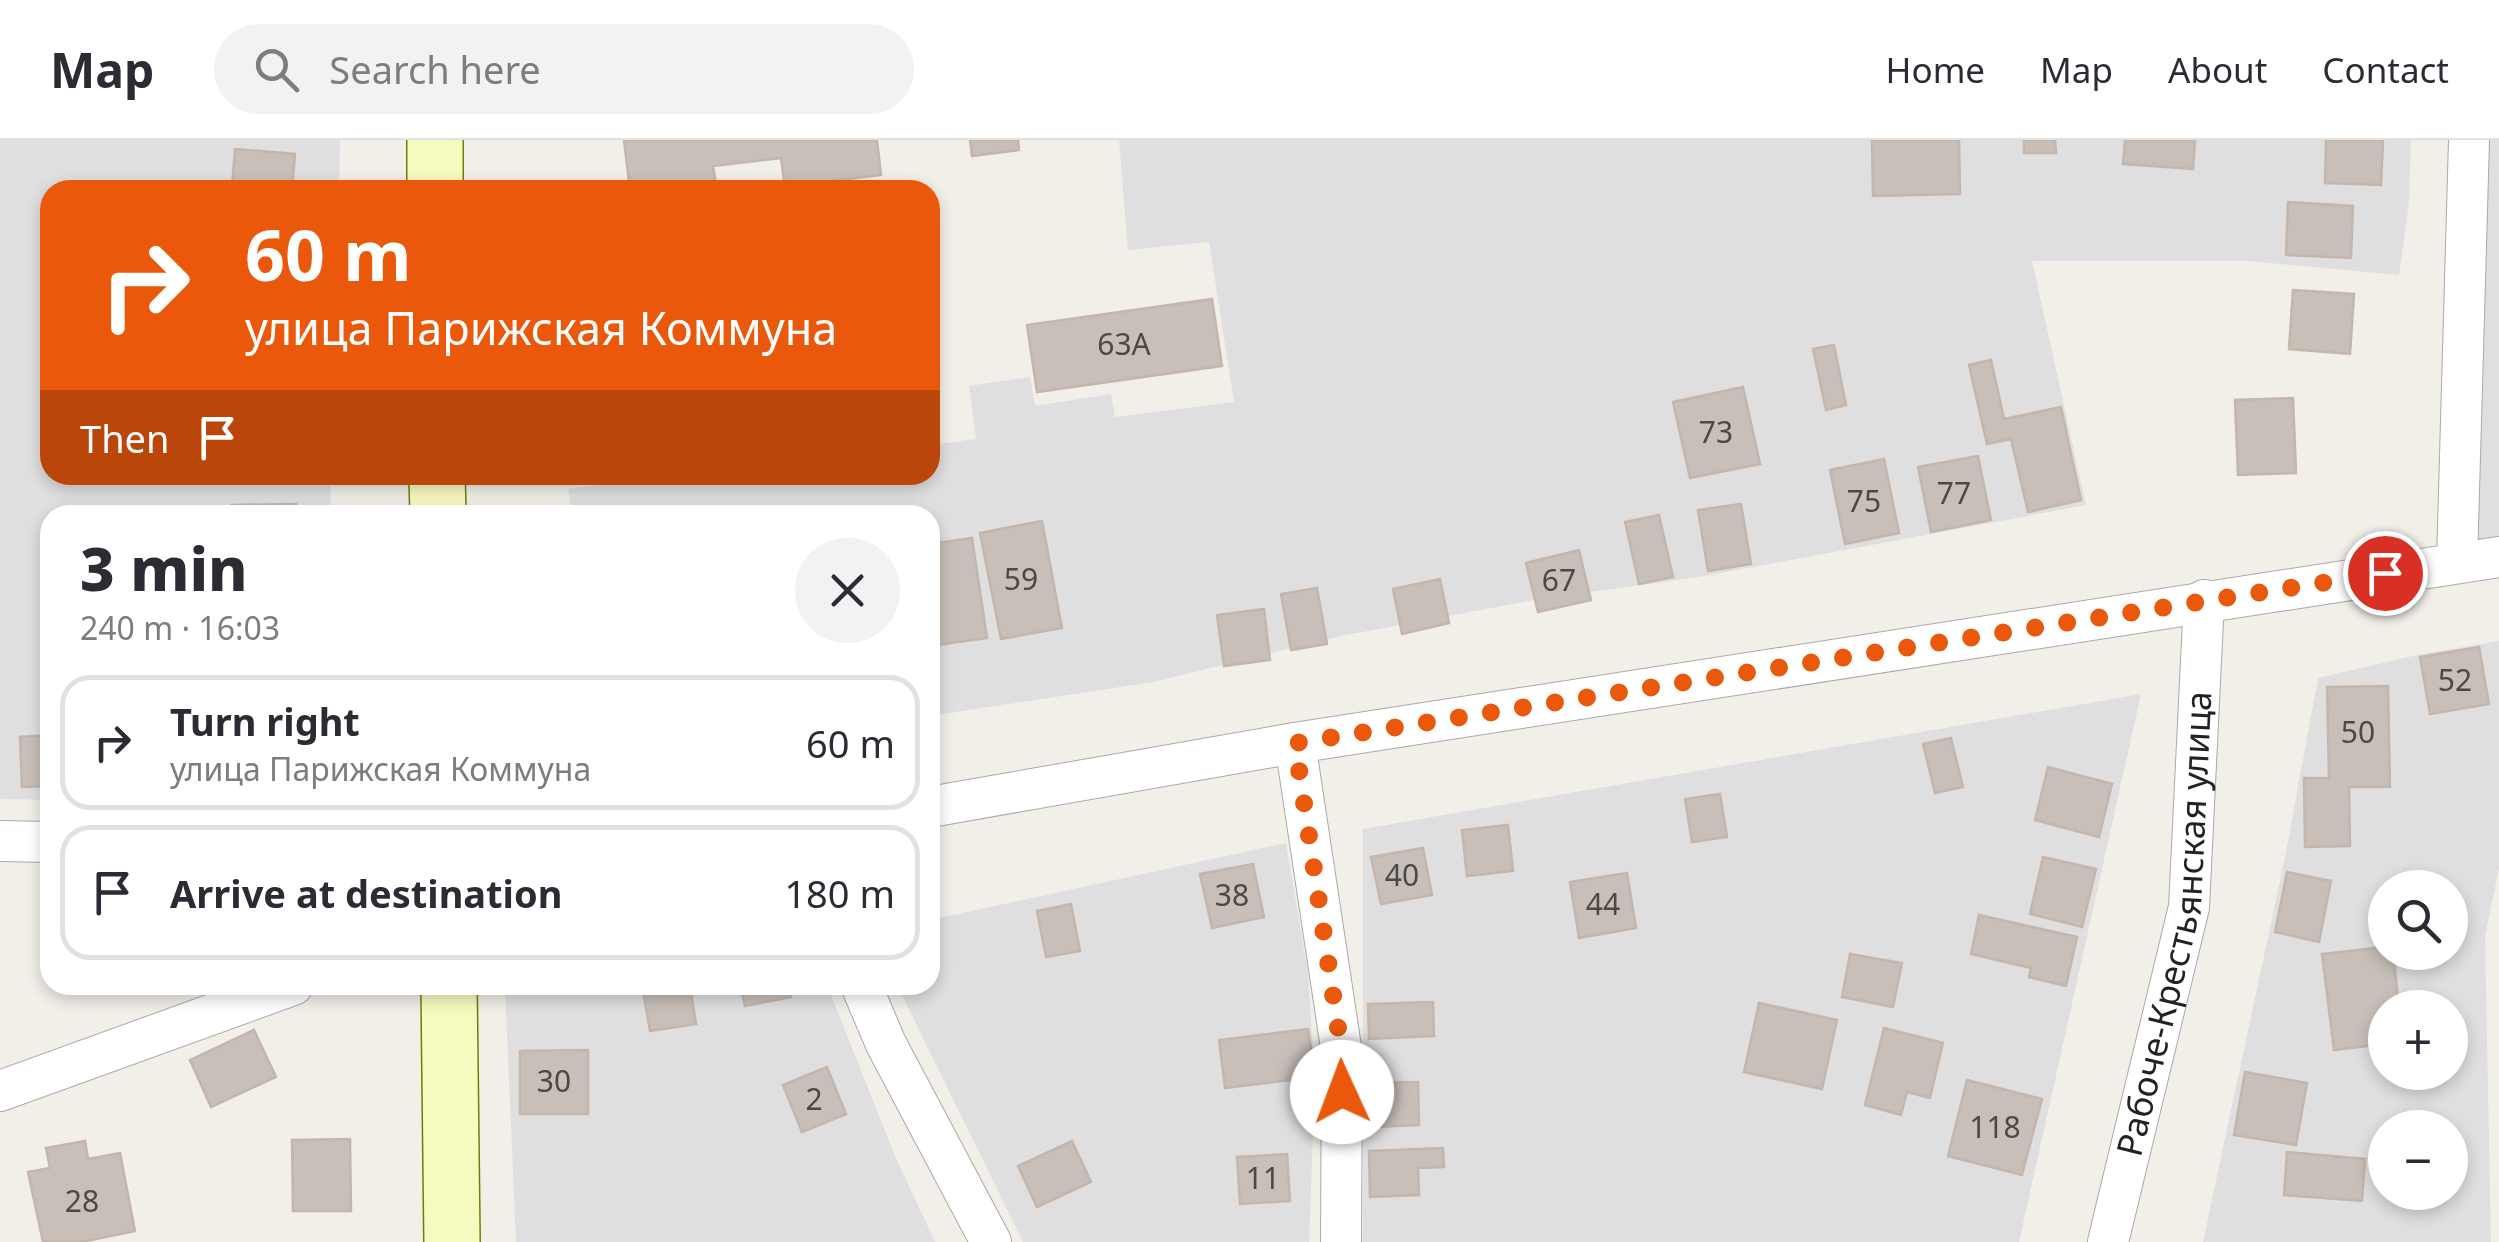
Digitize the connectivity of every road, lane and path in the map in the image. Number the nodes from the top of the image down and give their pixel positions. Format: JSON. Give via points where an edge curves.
{"nodes":[{"id":1,"x":435,"y":140,"type":"edge"},
{"id":2,"x":2469,"y":140,"type":"edge"},
{"id":3,"x":435,"y":180,"type":"edge"},
{"id":4,"x":2499,"y":557,"type":"edge"},
{"id":5,"x":2458,"y":562,"type":"junction"},
{"id":6,"x":2204,"y":600,"type":"junction"},
{"id":7,"x":1295,"y":743,"type":"junction"},
{"id":8,"x":940,"y":805,"type":"edge"},
{"id":9,"x":0,"y":840,"type":"edge"},
{"id":10,"x":40,"y":842,"type":"edge"},
{"id":11,"x":265,"y":995,"type":"edge"},
{"id":12,"x":449,"y":995,"type":"edge"},
{"id":13,"x":865,"y":995,"type":"edge"},
{"id":14,"x":0,"y":1091,"type":"edge"},
{"id":15,"x":452,"y":1242,"type":"edge"},
{"id":16,"x":992,"y":1242,"type":"edge"},
{"id":17,"x":1340,"y":1242,"type":"edge"},
{"id":18,"x":2108,"y":1242,"type":"edge"}],
"edges":[{"from":1,"to":3,"type":"main road"},
{"from":2,"to":5,"type":"street"},
{"from":4,"to":5,"type":"street"},
{"from":5,"to":6,"type":"street"},
{"from":6,"to":7,"type":"street"},
{"from":6,"to":18,"type":"street","name":"Рабоче-Крестьянская улица","via":[[2188,907]]},
{"from":7,"to":8,"type":"street"},
{"from":7,"to":17,"type":"street","via":[[1342,1054]]},
{"from":9,"to":10,"type":"street"},
{"from":11,"to":14,"type":"street"},
{"from":12,"to":15,"type":"main road"},
{"from":13,"to":16,"type":"street"}]}
